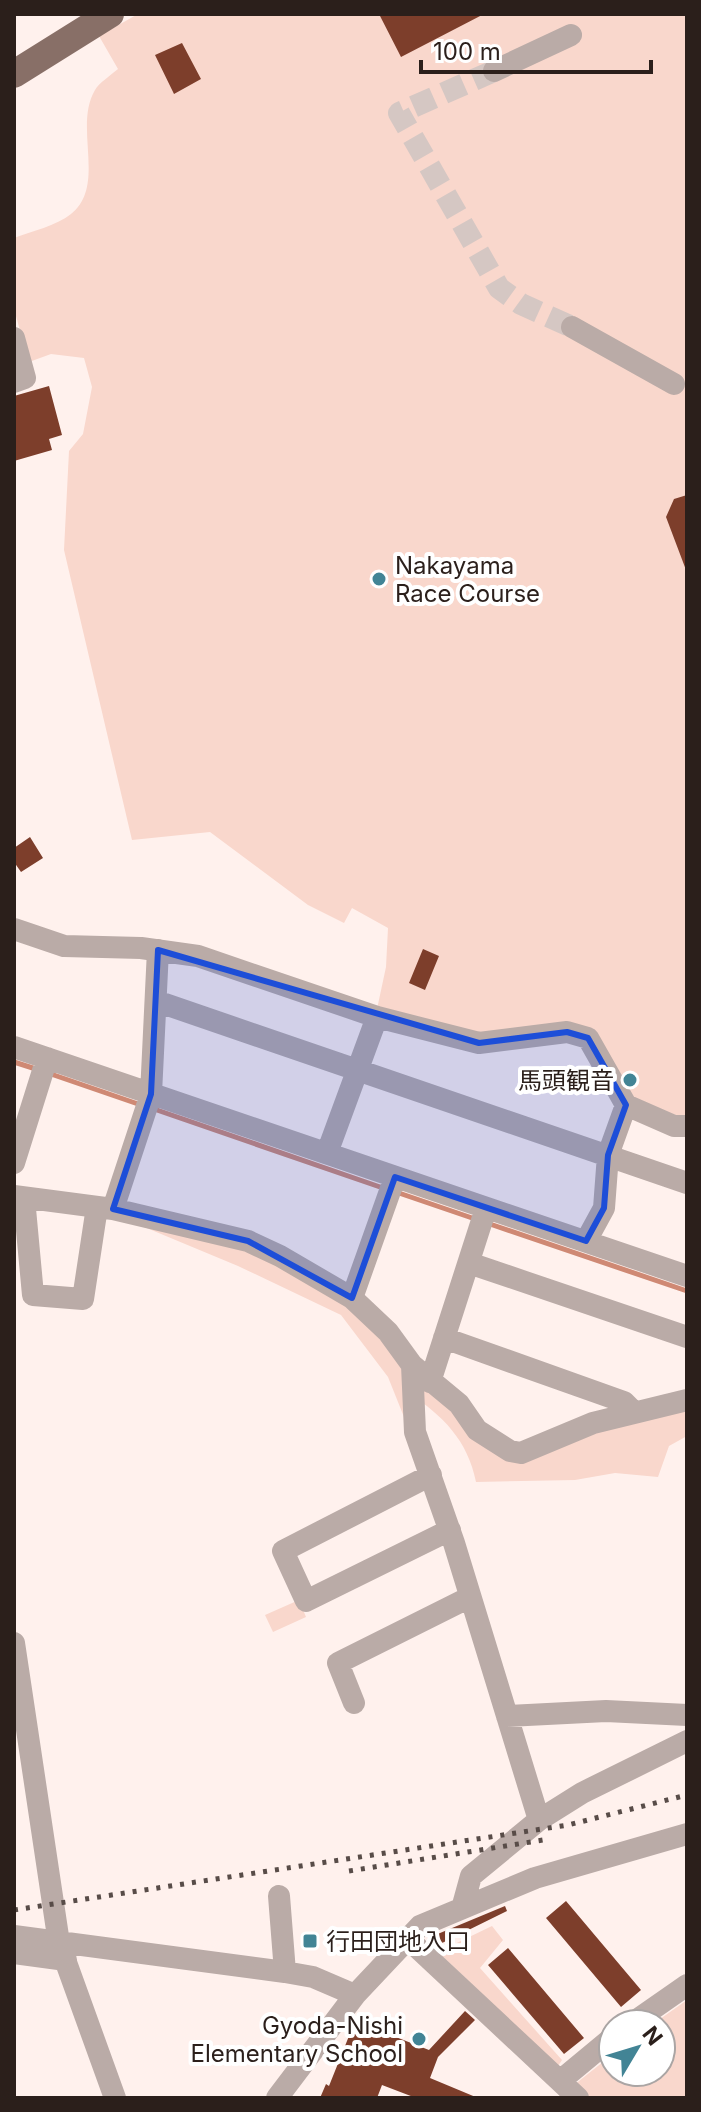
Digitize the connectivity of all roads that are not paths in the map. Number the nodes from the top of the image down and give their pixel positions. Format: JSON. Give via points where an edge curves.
{"nodes":[{"id":1,"x":110,"y":14,"type":"edge"},
{"id":2,"x":571,"y":35,"type":"dead end"},
{"id":3,"x":494,"y":71,"type":"tunnel mouth"},
{"id":4,"x":14,"y":74,"type":"edge"},
{"id":5,"x":572,"y":327,"type":"tunnel mouth"},
{"id":6,"x":14,"y":338,"type":"edge"},
{"id":7,"x":14,"y":382,"type":"edge"},
{"id":8,"x":674,"y":384,"type":"dead end"},
{"id":9,"x":14,"y":929,"type":"edge"},
{"id":10,"x":158,"y":950,"type":"junction"},
{"id":11,"x":156,"y":1001,"type":"junction"},
{"id":12,"x":377,"y":1017,"type":"junction"},
{"id":13,"x":14,"y":1047,"type":"edge"},
{"id":14,"x":47,"y":1058,"type":"junction"},
{"id":15,"x":358,"y":1070,"type":"junction"},
{"id":16,"x":151,"y":1094,"type":"junction"},
{"id":17,"x":626,"y":1105,"type":"junction"},
{"id":18,"x":687,"y":1126,"type":"edge"},
{"id":19,"x":327,"y":1153,"type":"junction"},
{"id":20,"x":608,"y":1155,"type":"junction"},
{"id":21,"x":14,"y":1163,"type":"edge"},
{"id":22,"x":395,"y":1177,"type":"junction"},
{"id":23,"x":687,"y":1183,"type":"edge"},
{"id":24,"x":19,"y":1197,"type":"edge"},
{"id":25,"x":105,"y":1208,"type":"junction"},
{"id":26,"x":486,"y":1208,"type":"junction"},
{"id":27,"x":586,"y":1241,"type":"junction"},
{"id":28,"x":469,"y":1263,"type":"junction"},
{"id":29,"x":687,"y":1276,"type":"edge"},
{"id":30,"x":352,"y":1298,"type":"junction"},
{"id":31,"x":687,"y":1337,"type":"edge"},
{"id":32,"x":444,"y":1338,"type":"junction"},
{"id":33,"x":412,"y":1365,"type":"junction"},
{"id":34,"x":430,"y":1382,"type":"junction"},
{"id":35,"x":687,"y":1400,"type":"edge"},
{"id":36,"x":634,"y":1412,"type":"junction"},
{"id":37,"x":431,"y":1475,"type":"junction"},
{"id":38,"x":450,"y":1530,"type":"junction"},
{"id":39,"x":470,"y":1597,"type":"junction"},
{"id":40,"x":14,"y":1643,"type":"edge"},
{"id":41,"x":354,"y":1703,"type":"dead end"},
{"id":42,"x":687,"y":1715,"type":"edge"},
{"id":43,"x":507,"y":1716,"type":"junction"},
{"id":44,"x":687,"y":1741,"type":"edge"},
{"id":45,"x":539,"y":1820,"type":"junction"},
{"id":46,"x":687,"y":1834,"type":"edge"},
{"id":47,"x":279,"y":1896,"type":"dead end"},
{"id":48,"x":463,"y":1905,"type":"junction"},
{"id":49,"x":14,"y":1936,"type":"edge"},
{"id":50,"x":407,"y":1938,"type":"junction"},
{"id":51,"x":62,"y":1952,"type":"junction"},
{"id":52,"x":14,"y":1953,"type":"edge"},
{"id":53,"x":285,"y":1972,"type":"junction"},
{"id":54,"x":687,"y":1985,"type":"edge"},
{"id":55,"x":355,"y":1995,"type":"junction"},
{"id":56,"x":654,"y":2008,"type":"edge"},
{"id":57,"x":597,"y":2050,"type":"edge"},
{"id":58,"x":560,"y":2081,"type":"junction"},
{"id":59,"x":115,"y":2098,"type":"edge"},
{"id":60,"x":277,"y":2098,"type":"edge"},
{"id":61,"x":578,"y":2098,"type":"edge"}],
"edges":[{"from":1,"to":4,"type":"main road"},
{"from":2,"to":3,"type":"street"},
{"from":5,"to":8,"type":"street"},
{"from":6,"to":7,"type":"street","via":[[25,378]]},
{"from":9,"to":10,"type":"street","via":[[64,946]]},
{"from":10,"to":11,"type":"street"},
{"from":10,"to":12,"type":"street","via":[[198,956]]},
{"from":11,"to":15,"type":"street"},
{"from":11,"to":16,"type":"street"},
{"from":12,"to":15,"type":"street"},
{"from":12,"to":17,"type":"street","via":[[479,1043],[567,1032],[588,1038]]},
{"from":13,"to":14,"type":"street"},
{"from":14,"to":16,"type":"street"},
{"from":14,"to":21,"type":"street"},
{"from":15,"to":19,"type":"street"},
{"from":15,"to":20,"type":"street"},
{"from":16,"to":19,"type":"street"},
{"from":16,"to":25,"type":"street"},
{"from":17,"to":18,"type":"street","via":[[674,1126]]},
{"from":17,"to":20,"type":"street"},
{"from":19,"to":22,"type":"street"},
{"from":20,"to":23,"type":"street"},
{"from":20,"to":27,"type":"street","via":[[604,1208]]},
{"from":22,"to":26,"type":"street"},
{"from":22,"to":30,"type":"street"},
{"from":24,"to":25,"type":"street"},
{"from":24,"to":25,"type":"street","via":[[33,1295],[83,1299]]},
{"from":25,"to":30,"type":"street","via":[[248,1241]]},
{"from":26,"to":27,"type":"street"},
{"from":26,"to":28,"type":"street"},
{"from":27,"to":29,"type":"street"},
{"from":28,"to":31,"type":"street"},
{"from":28,"to":32,"type":"street"},
{"from":30,"to":33,"type":"street","via":[[388,1332]]},
{"from":32,"to":34,"type":"street"},
{"from":32,"to":36,"type":"street","via":[[624,1402]]},
{"from":33,"to":34,"type":"street"},
{"from":33,"to":37,"type":"street","via":[[415,1432]]},
{"from":34,"to":36,"type":"street","via":[[459,1404],[477,1430],[521,1453]]},
{"from":35,"to":36,"type":"street"},
{"from":37,"to":38,"type":"street"},
{"from":37,"to":38,"type":"street","via":[[283,1551],[306,1601]]},
{"from":38,"to":39,"type":"street"},
{"from":39,"to":41,"type":"street","via":[[338,1663]]},
{"from":39,"to":43,"type":"street"},
{"from":40,"to":51,"type":"street"},
{"from":42,"to":43,"type":"street","via":[[606,1711]]},
{"from":43,"to":45,"type":"street"},
{"from":44,"to":45,"type":"street"},
{"from":45,"to":48,"type":"street","via":[[471,1876]]},
{"from":46,"to":48,"type":"street","via":[[588,1861]]},
{"from":47,"to":53,"type":"street"},
{"from":48,"to":50,"type":"street"},
{"from":49,"to":51,"type":"street"},
{"from":50,"to":55,"type":"street"},
{"from":50,"to":58,"type":"street"},
{"from":51,"to":52,"type":"street"},
{"from":51,"to":53,"type":"street"},
{"from":51,"to":59,"type":"street"},
{"from":53,"to":55,"type":"street"},
{"from":54,"to":56,"type":"street"},
{"from":55,"to":60,"type":"street"},
{"from":57,"to":58,"type":"street"},
{"from":58,"to":61,"type":"street"}]}
